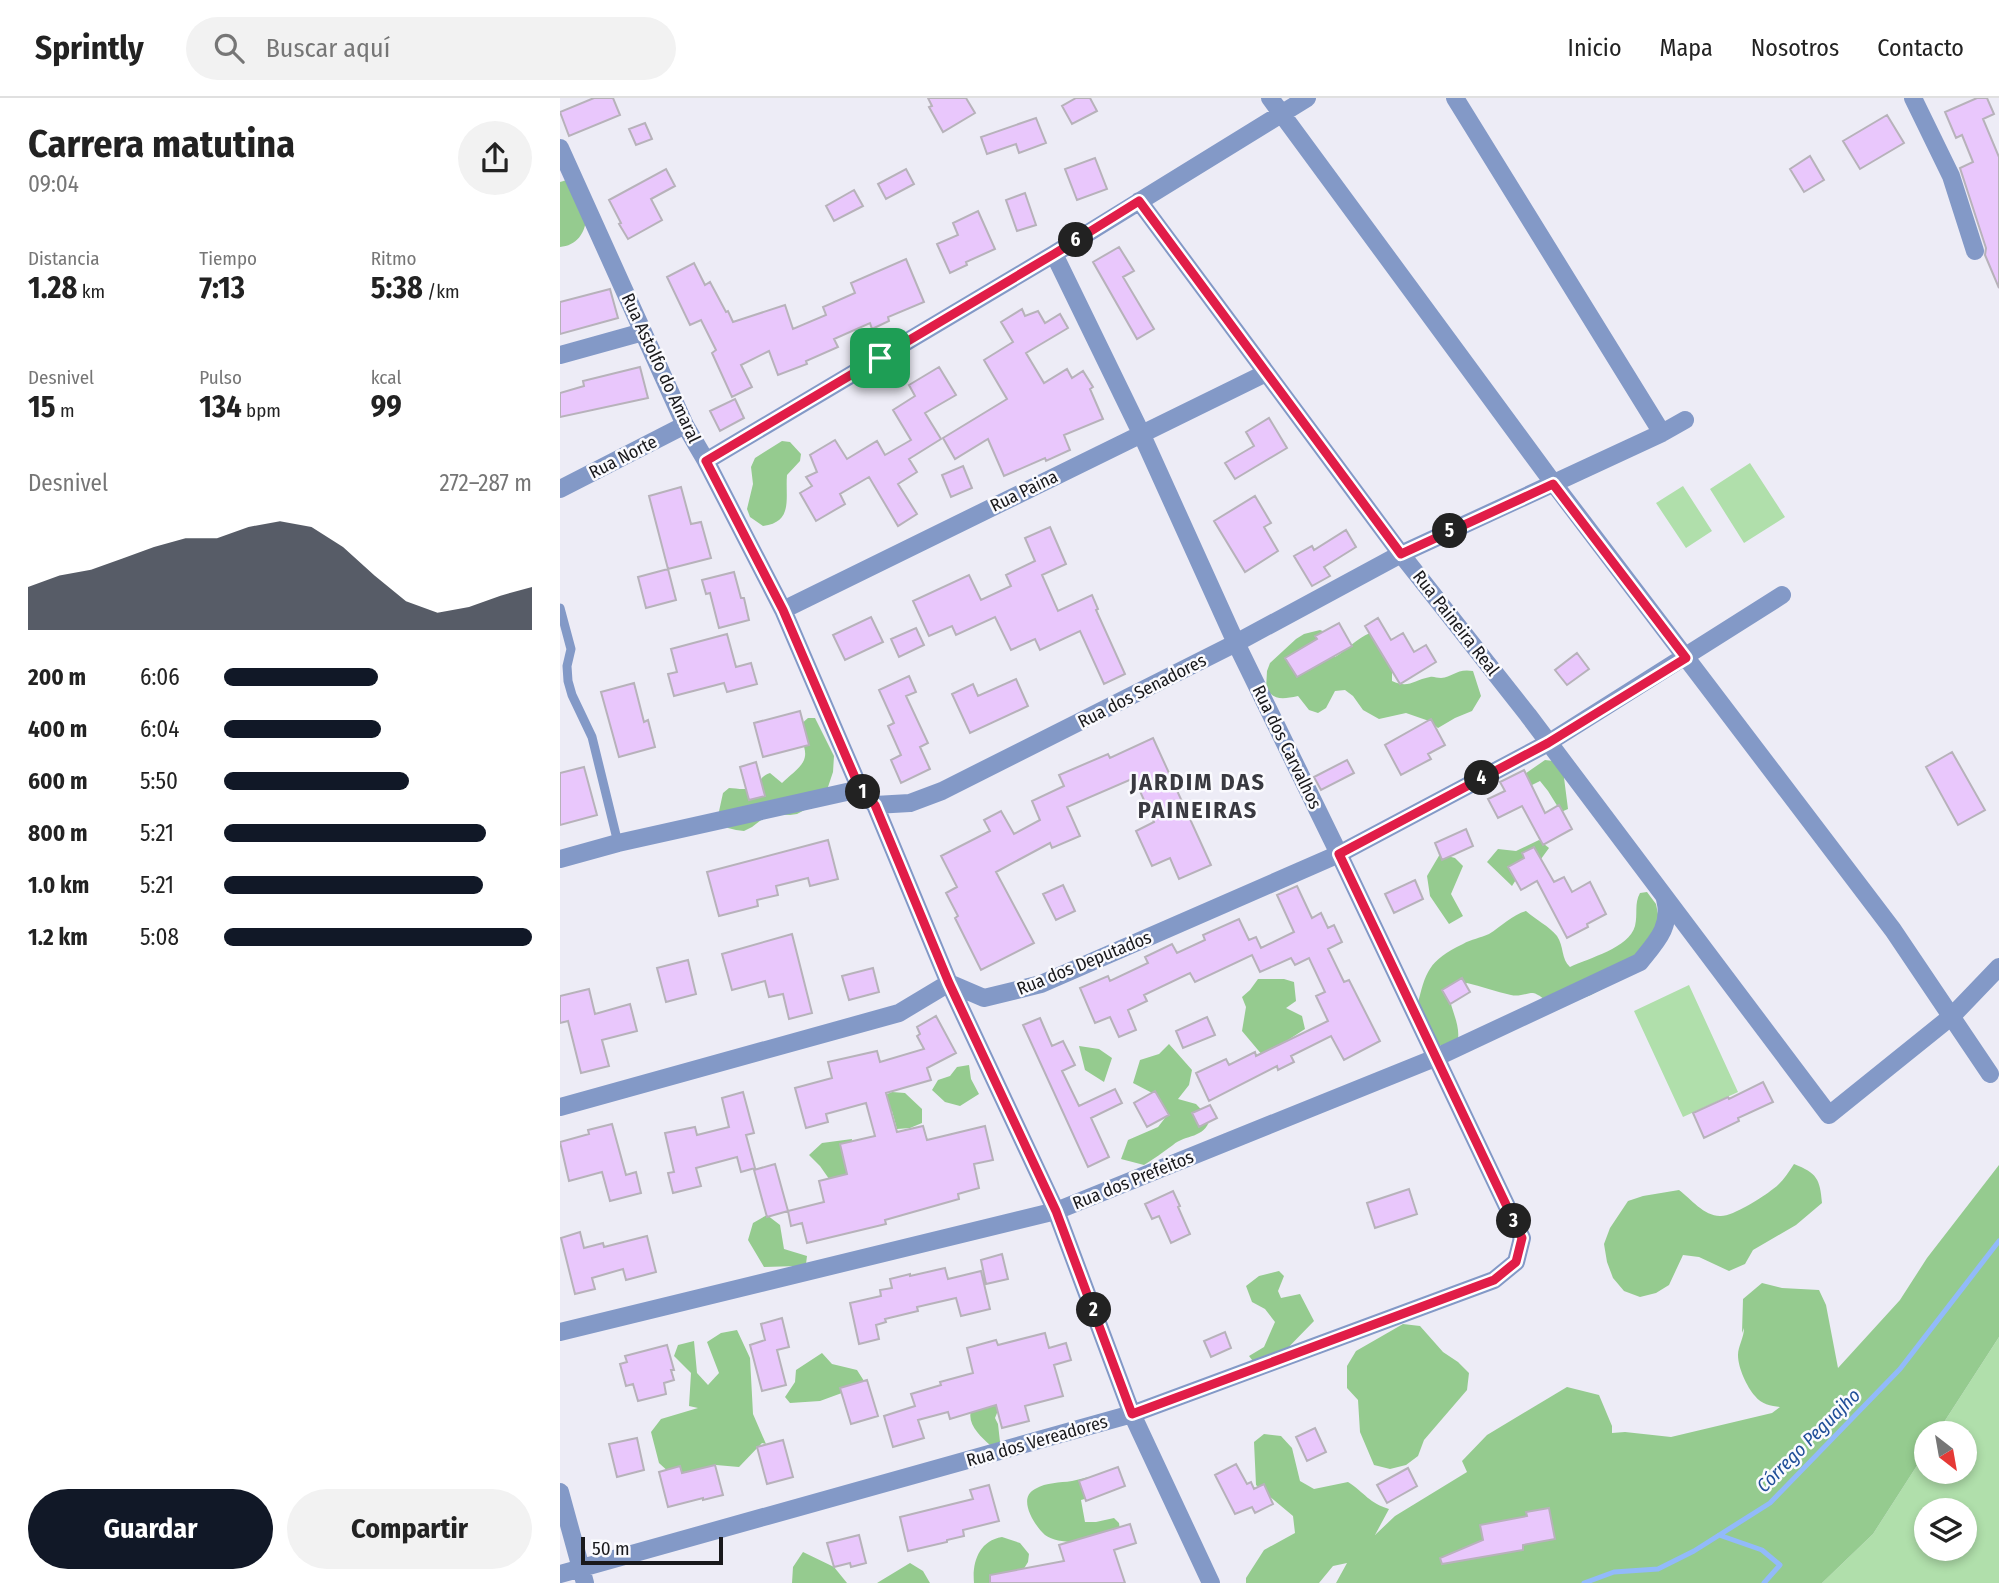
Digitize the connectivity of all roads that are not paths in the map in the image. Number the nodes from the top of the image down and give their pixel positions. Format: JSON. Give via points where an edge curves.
{"nodes":[{"id":1,"x":1270,"y":98,"type":"edge"},
{"id":2,"x":1307,"y":98,"type":"edge"},
{"id":3,"x":1455,"y":98,"type":"edge"},
{"id":4,"x":1913,"y":98,"type":"edge"},
{"id":5,"x":1282,"y":113,"type":"junction"},
{"id":6,"x":560,"y":148,"type":"edge"},
{"id":7,"x":1139,"y":201,"type":"junction"},
{"id":8,"x":1975,"y":251,"type":"dead end"},
{"id":9,"x":1054,"y":254,"type":"junction"},
{"id":10,"x":643,"y":331,"type":"junction"},
{"id":11,"x":560,"y":355,"type":"edge"},
{"id":12,"x":1266,"y":373,"type":"junction"},
{"id":13,"x":1685,"y":420,"type":"dead end"},
{"id":14,"x":685,"y":425,"type":"junction"},
{"id":15,"x":1141,"y":433,"type":"junction"},
{"id":16,"x":1662,"y":433,"type":"junction"},
{"id":17,"x":706,"y":461,"type":"junction"},
{"id":18,"x":1553,"y":484,"type":"junction"},
{"id":19,"x":560,"y":489,"type":"edge"},
{"id":20,"x":1401,"y":554,"type":"junction"},
{"id":21,"x":1782,"y":595,"type":"dead end"},
{"id":22,"x":560,"y":608,"type":"edge"},
{"id":23,"x":783,"y":610,"type":"junction"},
{"id":24,"x":1236,"y":643,"type":"junction"},
{"id":25,"x":1686,"y":658,"type":"junction"},
{"id":26,"x":1548,"y":743,"type":"junction"},
{"id":27,"x":860,"y":789,"type":"junction"},
{"id":28,"x":875,"y":805,"type":"junction"},
{"id":29,"x":618,"y":844,"type":"junction"},
{"id":30,"x":1339,"y":854,"type":"junction"},
{"id":31,"x":560,"y":859,"type":"edge"},
{"id":32,"x":1665,"y":898,"type":"junction"},
{"id":33,"x":1999,"y":967,"type":"edge"},
{"id":34,"x":949,"y":983,"type":"junction"},
{"id":35,"x":1952,"y":1016,"type":"junction"},
{"id":36,"x":1435,"y":1058,"type":"junction"},
{"id":37,"x":1990,"y":1074,"type":"dead end"},
{"id":38,"x":560,"y":1107,"type":"edge"},
{"id":39,"x":1056,"y":1211,"type":"junction"},
{"id":40,"x":1522,"y":1238,"type":"joint"},
{"id":41,"x":560,"y":1332,"type":"edge"},
{"id":42,"x":1132,"y":1414,"type":"junction"},
{"id":43,"x":560,"y":1492,"type":"edge"},
{"id":44,"x":560,"y":1574,"type":"edge"},
{"id":45,"x":583,"y":1576,"type":"edge"},
{"id":46,"x":1211,"y":1583,"type":"edge"}],
"edges":[{"from":1,"to":5,"type":"street"},
{"from":2,"to":5,"type":"street"},
{"from":3,"to":16,"type":"street"},
{"from":4,"to":8,"type":"street","via":[[1951,176]]},
{"from":5,"to":7,"type":"street"},
{"from":5,"to":18,"type":"street"},
{"from":6,"to":10,"type":"street","name":"Rua Astolfo do Amaral"},
{"from":7,"to":9,"type":"street"},
{"from":7,"to":12,"type":"street","name":"Rua Paineira Real"},
{"from":9,"to":15,"type":"street","name":"Rua dos Carvalhos"},
{"from":9,"to":17,"type":"street"},
{"from":10,"to":11,"type":"street"},
{"from":10,"to":14,"type":"street","name":"Rua Astolfo do Amaral"},
{"from":12,"to":15,"type":"street","name":"Rua Paina"},
{"from":12,"to":20,"type":"street","name":"Rua Paineira Real"},
{"from":13,"to":16,"type":"street","name":"Rua dos Senadores"},
{"from":14,"to":17,"type":"street","name":"Rua Astolfo do Amaral"},
{"from":14,"to":19,"type":"street","name":"Rua Norte"},
{"from":15,"to":23,"type":"street","name":"Rua Paina"},
{"from":15,"to":24,"type":"street","name":"Rua dos Carvalhos"},
{"from":16,"to":18,"type":"street","name":"Rua dos Senadores"},
{"from":17,"to":23,"type":"street","name":"Rua Astolfo do Amaral"},
{"from":18,"to":20,"type":"street","name":"Rua dos Senadores"},
{"from":18,"to":25,"type":"street"},
{"from":20,"to":24,"type":"street","name":"Rua dos Senadores"},
{"from":20,"to":26,"type":"street","name":"Rua Paineira Real"},
{"from":21,"to":25,"type":"street","name":"Rua dos Deputados"},
{"from":22,"to":29,"type":"lane","via":[[570,649],[568,681],[592,737]]},
{"from":23,"to":27,"type":"street","name":"Rua Astolfo do Amaral"},
{"from":24,"to":28,"type":"street","name":"Rua dos Senadores","via":[[942,791],[910,803]]},
{"from":24,"to":30,"type":"street","name":"Rua dos Carvalhos"},
{"from":25,"to":26,"type":"street","name":"Rua dos Deputados"},
{"from":25,"to":35,"type":"street","via":[[1893,930]]},
{"from":26,"to":30,"type":"street","name":"Rua dos Deputados"},
{"from":26,"to":32,"type":"street","name":"Rua Paineira Real"},
{"from":27,"to":28,"type":"street","name":"Rua Astolfo do Amaral"},
{"from":27,"to":29,"type":"street"},
{"from":28,"to":34,"type":"street","name":"Rua Astolfo do Amaral"},
{"from":29,"to":31,"type":"street"},
{"from":30,"to":34,"type":"street","name":"Rua dos Deputados","via":[[1041,984],[984,998]]},
{"from":30,"to":36,"type":"street","name":"Rua dos Carvalhos"},
{"from":32,"to":35,"type":"street","name":"Rua Paineira Real","via":[[1829,1115]]},
{"from":32,"to":36,"type":"street","name":"Rua dos Prefeitos","via":[[1669,914],[1664,929],[1640,962]]},
{"from":33,"to":35,"type":"street"},
{"from":34,"to":38,"type":"street","via":[[899,1013]]},
{"from":34,"to":39,"type":"street","name":"Rua Astolfo do Amaral"},
{"from":35,"to":37,"type":"street"},
{"from":36,"to":39,"type":"street","name":"Rua dos Prefeitos"},
{"from":36,"to":40,"type":"street","name":"Rua dos Carvalhos"},
{"from":39,"to":41,"type":"street","name":"Rua dos Prefeitos"},
{"from":39,"to":42,"type":"street","name":"Rua Astolfo do Amaral"},
{"from":40,"to":42,"type":"street","name":"Rua dos Vereadores","via":[[1516,1262],[1494,1280]]},
{"from":42,"to":45,"type":"street","name":"Rua dos Vereadores"},
{"from":42,"to":46,"type":"street","name":"Rua Astolfo do Amaral"},
{"from":43,"to":45,"type":"street"},
{"from":44,"to":45,"type":"street","name":"Rua dos Vereadores"}]}
